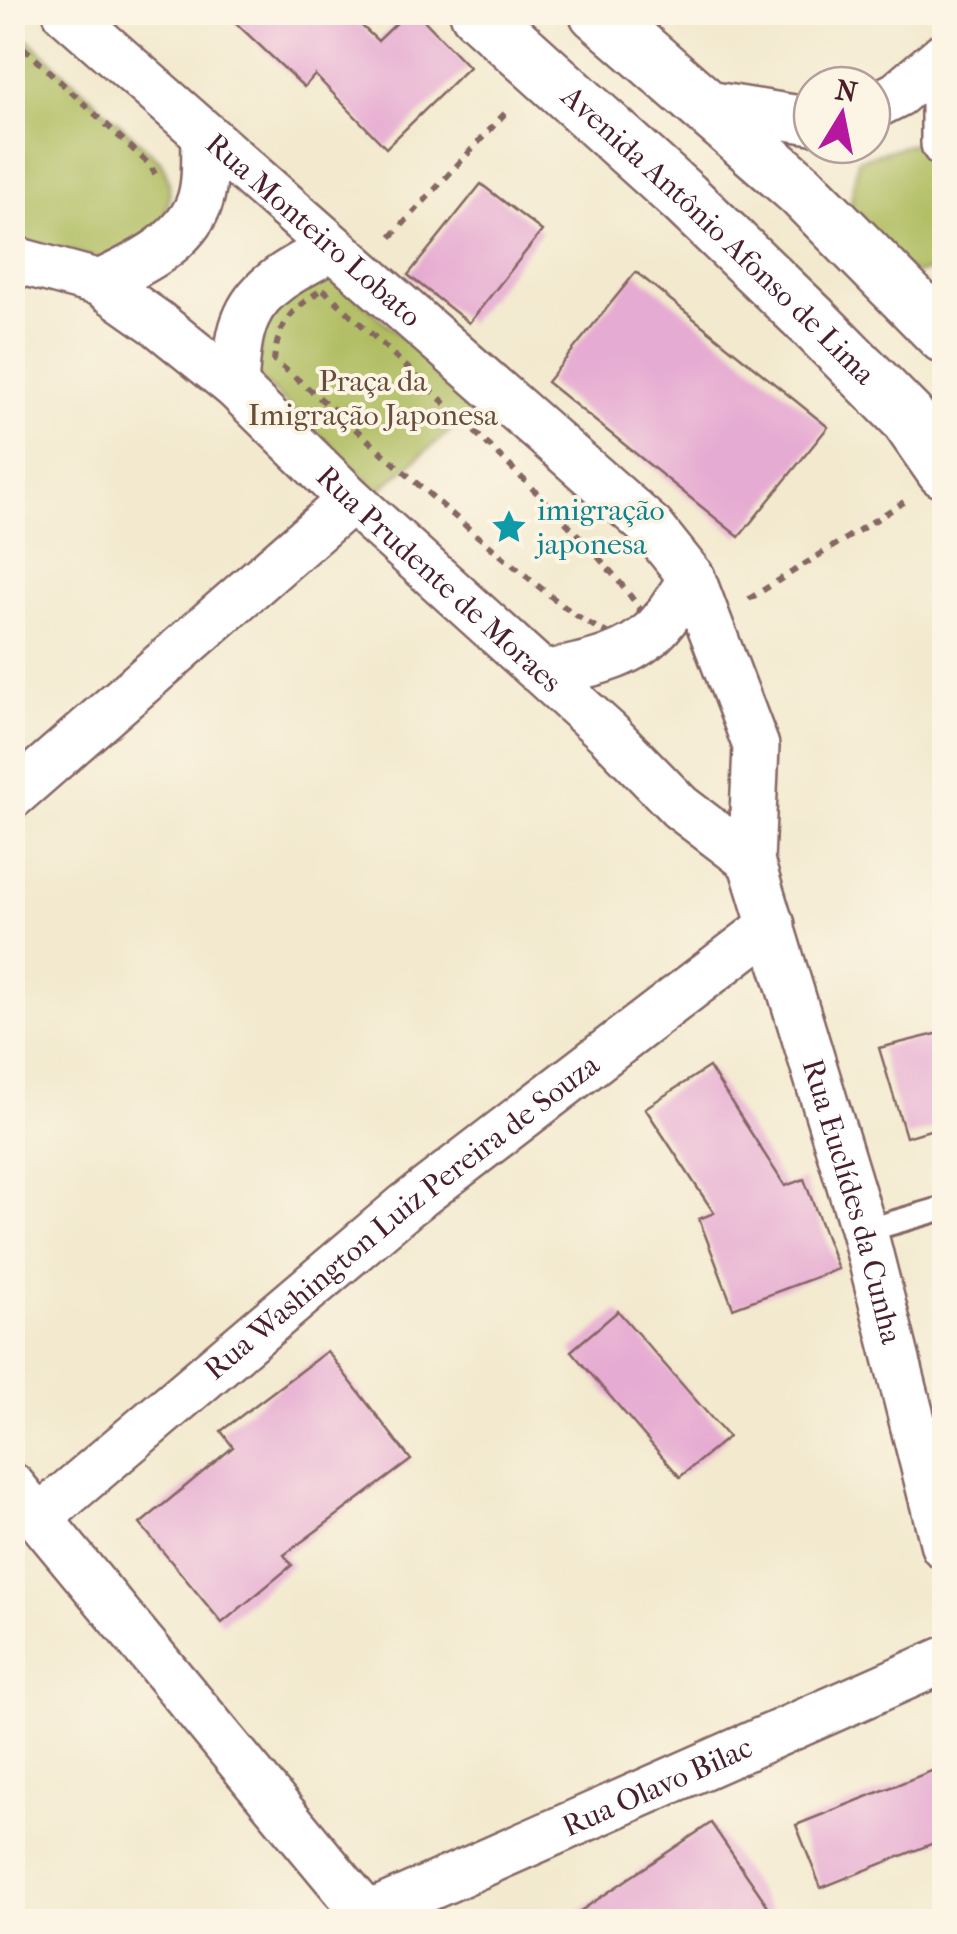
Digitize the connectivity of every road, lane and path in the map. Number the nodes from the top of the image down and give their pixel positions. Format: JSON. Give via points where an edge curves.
{"nodes":[{"id":1,"x":66,"y":12,"type":"edge"},
{"id":2,"x":478,"y":12,"type":"edge"},
{"id":3,"x":597,"y":12,"type":"edge"},
{"id":4,"x":12,"y":36,"type":"edge"},
{"id":5,"x":944,"y":55,"type":"edge"},
{"id":6,"x":544,"y":72,"type":"junction"},
{"id":7,"x":892,"y":97,"type":"edge"},
{"id":8,"x":701,"y":104,"type":"junction"},
{"id":9,"x":792,"y":118,"type":"edge"},
{"id":10,"x":205,"y":134,"type":"junction"},
{"id":11,"x":944,"y":144,"type":"edge"},
{"id":12,"x":644,"y":163,"type":"junction"},
{"id":13,"x":150,"y":165,"type":"dead end"},
{"id":14,"x":12,"y":259,"type":"edge"},
{"id":15,"x":346,"y":260,"type":"junction"},
{"id":16,"x":100,"y":284,"type":"junction"},
{"id":17,"x":944,"y":334,"type":"edge"},
{"id":18,"x":235,"y":386,"type":"junction"},
{"id":19,"x":928,"y":484,"type":"edge"},
{"id":20,"x":352,"y":500,"type":"junction"},
{"id":21,"x":692,"y":578,"type":"junction"},
{"id":22,"x":620,"y":581,"type":"joint"},
{"id":23,"x":710,"y":624,"type":"junction"},
{"id":24,"x":544,"y":674,"type":"junction"},
{"id":25,"x":12,"y":796,"type":"edge"},
{"id":26,"x":751,"y":861,"type":"junction"},
{"id":27,"x":772,"y":925,"type":"junction"},
{"id":28,"x":944,"y":1208,"type":"edge"},
{"id":29,"x":864,"y":1231,"type":"junction"},
{"id":30,"x":26,"y":1502,"type":"edge"},
{"id":31,"x":944,"y":1546,"type":"edge"},
{"id":32,"x":944,"y":1660,"type":"edge"},
{"id":33,"x":371,"y":1918,"type":"edge"}],
"edges":[{"from":1,"to":10,"type":"street","name":"Rua Monteiro Lobato"},
{"from":2,"to":6,"type":"main road","name":"Avenida Antônio Afonso de Lima"},
{"from":3,"to":8,"type":"main road"},
{"from":4,"to":13,"type":"path"},
{"from":5,"to":7,"type":"street"},
{"from":5,"to":11,"type":"street"},
{"from":6,"to":12,"type":"main road","name":"Avenida Antônio Afonso de Lima"},
{"from":6,"to":15,"type":"path"},
{"from":8,"to":9,"type":"street"},
{"from":8,"to":12,"type":"main road"},
{"from":8,"to":17,"type":"main road","via":[[801,190]]},
{"from":10,"to":15,"type":"street","name":"Rua Monteiro Lobato"},
{"from":10,"to":16,"type":"street","via":[[199,205],[192,215],[146,262]]},
{"from":12,"to":19,"type":"main road","name":"Avenida Antônio Afonso de Lima","via":[[906,417]]},
{"from":14,"to":16,"type":"street","name":"Rua Prudente de Moraes"},
{"from":15,"to":18,"type":"street","via":[[273,283],[247,314]]},
{"from":15,"to":21,"type":"street","name":"Rua Monteiro Lobato","via":[[652,528]]},
{"from":16,"to":18,"type":"street","name":"Rua Prudente de Moraes"},
{"from":18,"to":20,"type":"street","name":"Rua Prudente de Moraes"},
{"from":19,"to":23,"type":"path"},
{"from":20,"to":24,"type":"street","name":"Rua Prudente de Moraes"},
{"from":20,"to":25,"type":"street"},
{"from":21,"to":23,"type":"street","name":"Rua Monteiro Lobato"},
{"from":21,"to":24,"type":"street","via":[[656,630],[627,650]]},
{"from":22,"to":22,"type":"path","via":[[640,609],[638,622],[614,636],[586,624],[450,514],[274,360],[282,323],[323,289],[463,419]]},
{"from":23,"to":26,"type":"street","name":"Rua Monteiro Lobato","via":[[756,746]]},
{"from":24,"to":26,"type":"street","name":"Rua Prudente de Moraes","via":[[680,806]]},
{"from":26,"to":27,"type":"street","name":"Rua Euclídes da Cunha"},
{"from":27,"to":29,"type":"street","name":"Rua Euclídes da Cunha"},
{"from":27,"to":30,"type":"street","name":"Rua Washington Luiz Pereira de Souza"},
{"from":28,"to":29,"type":"lane"},
{"from":29,"to":31,"type":"street","name":"Rua Euclídes da Cunha"},
{"from":30,"to":33,"type":"street"},
{"from":32,"to":33,"type":"street","name":"Rua Olavo Bilac"}]}
